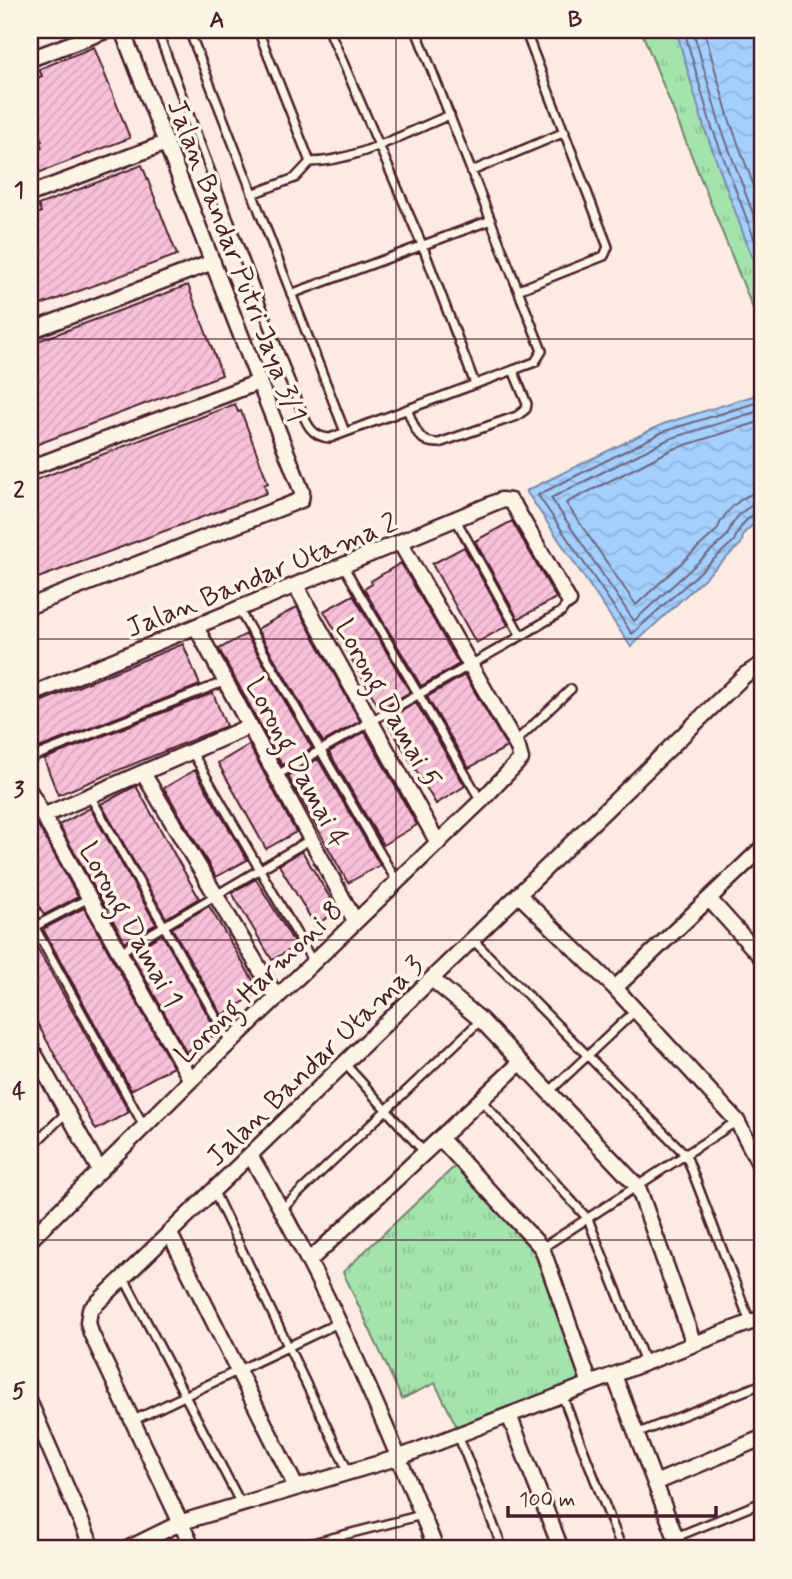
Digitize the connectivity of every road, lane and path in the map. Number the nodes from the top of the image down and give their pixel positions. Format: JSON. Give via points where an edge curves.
{"nodes":[{"id":1,"x":108,"y":30,"type":"edge"},
{"id":2,"x":121,"y":30,"type":"edge"},
{"id":3,"x":157,"y":30,"type":"edge"},
{"id":4,"x":190,"y":30,"type":"edge"},
{"id":5,"x":258,"y":30,"type":"edge"},
{"id":6,"x":329,"y":30,"type":"edge"},
{"id":7,"x":416,"y":30,"type":"edge"},
{"id":8,"x":525,"y":30,"type":"edge"},
{"id":9,"x":30,"y":59,"type":"edge"},
{"id":10,"x":450,"y":115,"type":"junction"},
{"id":11,"x":565,"y":132,"type":"junction"},
{"id":12,"x":166,"y":143,"type":"junction"},
{"id":13,"x":379,"y":143,"type":"junction"},
{"id":14,"x":310,"y":162,"type":"junction"},
{"id":15,"x":472,"y":172,"type":"junction"},
{"id":16,"x":30,"y":194,"type":"edge"},
{"id":17,"x":252,"y":194,"type":"junction"},
{"id":18,"x":491,"y":219,"type":"junction"},
{"id":19,"x":423,"y":247,"type":"junction"},
{"id":20,"x":213,"y":262,"type":"junction"},
{"id":21,"x":519,"y":290,"type":"junction"},
{"id":22,"x":291,"y":294,"type":"junction"},
{"id":23,"x":30,"y":331,"type":"edge"},
{"id":24,"x":513,"y":370,"type":"junction"},
{"id":25,"x":259,"y":382,"type":"junction"},
{"id":26,"x":475,"y":384,"type":"junction"},
{"id":27,"x":407,"y":409,"type":"junction"},
{"id":28,"x":345,"y":432,"type":"junction"},
{"id":29,"x":30,"y":468,"type":"edge"},
{"id":30,"x":456,"y":520,"type":"junction"},
{"id":31,"x":401,"y":544,"type":"junction"},
{"id":32,"x":344,"y":567,"type":"junction"},
{"id":33,"x":296,"y":586,"type":"junction"},
{"id":34,"x":569,"y":601,"type":"joint"},
{"id":35,"x":30,"y":606,"type":"edge"},
{"id":36,"x":239,"y":610,"type":"junction"},
{"id":37,"x":196,"y":627,"type":"junction"},
{"id":38,"x":521,"y":636,"type":"junction"},
{"id":39,"x":471,"y":662,"type":"junction"},
{"id":40,"x":762,"y":664,"type":"edge"},
{"id":41,"x":226,"y":681,"type":"junction"},
{"id":42,"x":571,"y":689,"type":"dead end"},
{"id":43,"x":419,"y":694,"type":"junction"},
{"id":44,"x":30,"y":695,"type":"edge"},
{"id":45,"x":372,"y":722,"type":"junction"},
{"id":46,"x":250,"y":726,"type":"junction"},
{"id":47,"x":515,"y":742,"type":"junction"},
{"id":48,"x":319,"y":751,"type":"junction"},
{"id":49,"x":192,"y":752,"type":"junction"},
{"id":50,"x":30,"y":758,"type":"edge"},
{"id":51,"x":143,"y":773,"type":"junction"},
{"id":52,"x":277,"y":775,"type":"junction"},
{"id":53,"x":30,"y":793,"type":"edge"},
{"id":54,"x":90,"y":796,"type":"junction"},
{"id":55,"x":481,"y":801,"type":"junction"},
{"id":56,"x":43,"y":816,"type":"junction"},
{"id":57,"x":311,"y":839,"type":"junction"},
{"id":58,"x":438,"y":843,"type":"junction"},
{"id":59,"x":762,"y":848,"type":"edge"},
{"id":60,"x":260,"y":870,"type":"junction"},
{"id":61,"x":397,"y":882,"type":"junction"},
{"id":62,"x":216,"y":896,"type":"junction"},
{"id":63,"x":520,"y":896,"type":"junction"},
{"id":64,"x":89,"y":898,"type":"junction"},
{"id":65,"x":710,"y":900,"type":"junction"},
{"id":66,"x":30,"y":919,"type":"edge"},
{"id":67,"x":355,"y":921,"type":"junction"},
{"id":68,"x":164,"y":926,"type":"junction"},
{"id":69,"x":32,"y":928,"type":"edge"},
{"id":70,"x":474,"y":941,"type":"junction"},
{"id":71,"x":120,"y":953,"type":"junction"},
{"id":72,"x":762,"y":958,"type":"edge"},
{"id":73,"x":313,"y":962,"type":"junction"},
{"id":74,"x":433,"y":980,"type":"junction"},
{"id":75,"x":615,"y":988,"type":"junction"},
{"id":76,"x":277,"y":998,"type":"junction"},
{"id":77,"x":636,"y":1010,"type":"junction"},
{"id":78,"x":481,"y":1020,"type":"junction"},
{"id":79,"x":231,"y":1043,"type":"junction"},
{"id":80,"x":31,"y":1054,"type":"edge"},
{"id":81,"x":586,"y":1055,"type":"junction"},
{"id":82,"x":521,"y":1062,"type":"junction"},
{"id":83,"x":346,"y":1065,"type":"junction"},
{"id":84,"x":191,"y":1080,"type":"junction"},
{"id":85,"x":548,"y":1093,"type":"junction"},
{"id":86,"x":481,"y":1100,"type":"junction"},
{"id":87,"x":388,"y":1108,"type":"junction"},
{"id":88,"x":66,"y":1112,"type":"junction"},
{"id":89,"x":737,"y":1121,"type":"junction"},
{"id":90,"x":144,"y":1126,"type":"junction"},
{"id":91,"x":440,"y":1138,"type":"junction"},
{"id":92,"x":30,"y":1148,"type":"edge"},
{"id":93,"x":425,"y":1153,"type":"junction"},
{"id":94,"x":250,"y":1155,"type":"junction"},
{"id":95,"x":686,"y":1155,"type":"junction"},
{"id":96,"x":762,"y":1169,"type":"edge"},
{"id":97,"x":100,"y":1171,"type":"junction"},
{"id":98,"x":638,"y":1187,"type":"junction"},
{"id":99,"x":213,"y":1191,"type":"junction"},
{"id":100,"x":282,"y":1209,"type":"junction"},
{"id":101,"x":588,"y":1219,"type":"junction"},
{"id":102,"x":169,"y":1232,"type":"junction"},
{"id":103,"x":30,"y":1240,"type":"edge"},
{"id":104,"x":542,"y":1248,"type":"junction"},
{"id":105,"x":310,"y":1260,"type":"junction"},
{"id":106,"x":123,"y":1275,"type":"junction"},
{"id":107,"x":756,"y":1320,"type":"edge"},
{"id":108,"x":339,"y":1322,"type":"junction"},
{"id":109,"x":694,"y":1344,"type":"junction"},
{"id":110,"x":288,"y":1347,"type":"junction"},
{"id":111,"x":646,"y":1363,"type":"junction"},
{"id":112,"x":238,"y":1371,"type":"junction"},
{"id":113,"x":614,"y":1375,"type":"junction"},
{"id":114,"x":590,"y":1384,"type":"junction"},
{"id":115,"x":762,"y":1384,"type":"edge"},
{"id":116,"x":562,"y":1395,"type":"junction"},
{"id":117,"x":185,"y":1396,"type":"junction"},
{"id":118,"x":30,"y":1403,"type":"edge"},
{"id":119,"x":509,"y":1415,"type":"junction"},
{"id":120,"x":134,"y":1420,"type":"junction"},
{"id":121,"x":636,"y":1434,"type":"junction"},
{"id":122,"x":458,"y":1435,"type":"junction"},
{"id":123,"x":762,"y":1438,"type":"edge"},
{"id":124,"x":400,"y":1457,"type":"junction"},
{"id":125,"x":348,"y":1471,"type":"junction"},
{"id":126,"x":655,"y":1483,"type":"junction"},
{"id":127,"x":296,"y":1487,"type":"junction"},
{"id":128,"x":762,"y":1502,"type":"edge"},
{"id":129,"x":240,"y":1504,"type":"junction"},
{"id":130,"x":422,"y":1515,"type":"junction"},
{"id":131,"x":182,"y":1522,"type":"junction"},
{"id":132,"x":678,"y":1543,"type":"edge"},
{"id":133,"x":93,"y":1549,"type":"edge"},
{"id":134,"x":127,"y":1549,"type":"edge"},
{"id":135,"x":193,"y":1549,"type":"edge"},
{"id":136,"x":289,"y":1549,"type":"edge"},
{"id":137,"x":436,"y":1549,"type":"edge"},
{"id":138,"x":503,"y":1549,"type":"edge"},
{"id":139,"x":561,"y":1549,"type":"edge"},
{"id":140,"x":622,"y":1549,"type":"edge"}],
"edges":[{"from":1,"to":9,"type":"street"},
{"from":2,"to":12,"type":"street","name":"Jalan Bandar Putri Jaya 3/1"},
{"from":3,"to":28,"type":"lane","via":[[310,430],[322,437]]},
{"from":4,"to":17,"type":"lane"},
{"from":5,"to":14,"type":"lane"},
{"from":6,"to":13,"type":"lane"},
{"from":7,"to":10,"type":"lane"},
{"from":8,"to":11,"type":"lane"},
{"from":10,"to":13,"type":"lane"},
{"from":10,"to":15,"type":"lane"},
{"from":11,"to":15,"type":"lane"},
{"from":11,"to":21,"type":"lane","via":[[606,239],[607,253]]},
{"from":12,"to":16,"type":"street"},
{"from":12,"to":20,"type":"street","name":"Jalan Bandar Putri Jaya 3/1"},
{"from":13,"to":14,"type":"lane","via":[[333,162]]},
{"from":13,"to":19,"type":"lane"},
{"from":14,"to":17,"type":"lane","via":[[295,178]]},
{"from":15,"to":18,"type":"lane"},
{"from":17,"to":22,"type":"lane"},
{"from":18,"to":19,"type":"lane"},
{"from":18,"to":21,"type":"lane"},
{"from":19,"to":22,"type":"lane"},
{"from":19,"to":26,"type":"lane"},
{"from":20,"to":23,"type":"street"},
{"from":20,"to":25,"type":"street","name":"Jalan Bandar Putri Jaya 3/1"},
{"from":21,"to":24,"type":"lane","via":[[542,351],[536,362]]},
{"from":22,"to":28,"type":"lane"},
{"from":24,"to":26,"type":"lane"},
{"from":24,"to":27,"type":"lane","via":[[527,404],[517,416],[429,444],[421,439]]},
{"from":25,"to":29,"type":"street"},
{"from":25,"to":35,"type":"street","name":"Jalan Bandar Putri Jaya 3/1","via":[[302,492],[301,500]]},
{"from":26,"to":27,"type":"lane"},
{"from":27,"to":28,"type":"lane"},
{"from":30,"to":31,"type":"street","name":"Jalan Bandar Utama 2"},
{"from":30,"to":34,"type":"street","name":"Jalan Bandar Utama 2","via":[[501,500],[510,501]]},
{"from":30,"to":38,"type":"lane"},
{"from":31,"to":32,"type":"street","name":"Jalan Bandar Utama 2"},
{"from":31,"to":39,"type":"street"},
{"from":32,"to":33,"type":"street","name":"Jalan Bandar Utama 2"},
{"from":32,"to":43,"type":"lane"},
{"from":33,"to":36,"type":"street","name":"Jalan Bandar Utama 2"},
{"from":33,"to":45,"type":"street","name":"Lorong Damai 5"},
{"from":34,"to":38,"type":"lane","via":[[561,612]]},
{"from":36,"to":37,"type":"street","name":"Jalan Bandar Utama 2"},
{"from":36,"to":48,"type":"lane"},
{"from":37,"to":41,"type":"street","name":"Lorong Damai 4"},
{"from":37,"to":44,"type":"street","name":"Jalan Bandar Utama 2"},
{"from":38,"to":39,"type":"lane"},
{"from":39,"to":43,"type":"lane"},
{"from":39,"to":47,"type":"street"},
{"from":40,"to":63,"type":"street","name":"Jalan Bandar Utama 3","via":[[745,675]]},
{"from":41,"to":46,"type":"street","name":"Lorong Damai 4"},
{"from":41,"to":50,"type":"lane"},
{"from":42,"to":47,"type":"lane"},
{"from":43,"to":45,"type":"lane"},
{"from":43,"to":55,"type":"lane"},
{"from":45,"to":48,"type":"lane"},
{"from":45,"to":58,"type":"street","name":"Lorong Damai 5"},
{"from":46,"to":49,"type":"street"},
{"from":46,"to":52,"type":"street","name":"Lorong Damai 4"},
{"from":47,"to":55,"type":"street","name":"Lorong Harmoni 8","via":[[521,759]]},
{"from":48,"to":52,"type":"lane"},
{"from":48,"to":61,"type":"lane"},
{"from":49,"to":51,"type":"street"},
{"from":49,"to":60,"type":"lane"},
{"from":51,"to":54,"type":"street"},
{"from":51,"to":62,"type":"street"},
{"from":52,"to":57,"type":"street","name":"Lorong Damai 4"},
{"from":53,"to":56,"type":"street","name":"Lorong Damai 1"},
{"from":54,"to":56,"type":"street"},
{"from":54,"to":68,"type":"lane"},
{"from":55,"to":58,"type":"street","name":"Lorong Harmoni 8"},
{"from":56,"to":64,"type":"street","name":"Lorong Damai 1"},
{"from":57,"to":60,"type":"lane"},
{"from":57,"to":67,"type":"street","name":"Lorong Damai 4"},
{"from":58,"to":61,"type":"street","name":"Lorong Harmoni 8"},
{"from":59,"to":65,"type":"street"},
{"from":60,"to":62,"type":"lane"},
{"from":60,"to":73,"type":"lane"},
{"from":61,"to":67,"type":"street","name":"Lorong Harmoni 8"},
{"from":62,"to":68,"type":"lane"},
{"from":62,"to":76,"type":"street"},
{"from":63,"to":70,"type":"street","name":"Jalan Bandar Utama 3"},
{"from":63,"to":75,"type":"street"},
{"from":64,"to":69,"type":"lane"},
{"from":64,"to":71,"type":"street","name":"Lorong Damai 1"},
{"from":65,"to":72,"type":"street"},
{"from":65,"to":75,"type":"street"},
{"from":66,"to":69,"type":"lane"},
{"from":67,"to":73,"type":"street","name":"Lorong Harmoni 8"},
{"from":68,"to":71,"type":"lane"},
{"from":68,"to":79,"type":"lane"},
{"from":69,"to":90,"type":"lane"},
{"from":70,"to":74,"type":"street","name":"Jalan Bandar Utama 3"},
{"from":70,"to":81,"type":"lane"},
{"from":71,"to":84,"type":"street","name":"Lorong Damai 1"},
{"from":73,"to":76,"type":"street","name":"Lorong Harmoni 8"},
{"from":74,"to":78,"type":"street"},
{"from":74,"to":83,"type":"street","name":"Jalan Bandar Utama 3"},
{"from":75,"to":77,"type":"street"},
{"from":76,"to":79,"type":"street","name":"Lorong Harmoni 8"},
{"from":77,"to":81,"type":"lane"},
{"from":77,"to":89,"type":"street"},
{"from":78,"to":82,"type":"street"},
{"from":78,"to":87,"type":"lane"},
{"from":79,"to":84,"type":"street","name":"Lorong Harmoni 8"},
{"from":80,"to":88,"type":"street"},
{"from":81,"to":85,"type":"lane"},
{"from":81,"to":95,"type":"lane"},
{"from":82,"to":85,"type":"street"},
{"from":82,"to":86,"type":"street"},
{"from":83,"to":87,"type":"lane"},
{"from":83,"to":94,"type":"street","name":"Jalan Bandar Utama 3"},
{"from":84,"to":90,"type":"street","name":"Lorong Harmoni 8"},
{"from":85,"to":98,"type":"street"},
{"from":86,"to":91,"type":"street"},
{"from":86,"to":101,"type":"lane"},
{"from":87,"to":93,"type":"lane"},
{"from":87,"to":100,"type":"lane"},
{"from":88,"to":92,"type":"lane"},
{"from":88,"to":97,"type":"street"},
{"from":89,"to":95,"type":"lane"},
{"from":89,"to":96,"type":"street"},
{"from":90,"to":97,"type":"street","name":"Lorong Harmoni 8"},
{"from":91,"to":93,"type":"street"},
{"from":91,"to":104,"type":"street"},
{"from":93,"to":105,"type":"street"},
{"from":94,"to":99,"type":"street","name":"Jalan Bandar Utama 3"},
{"from":94,"to":100,"type":"street"},
{"from":95,"to":98,"type":"lane"},
{"from":95,"to":107,"type":"lane"},
{"from":97,"to":103,"type":"street","name":"Lorong Harmoni 8"},
{"from":98,"to":101,"type":"lane"},
{"from":98,"to":109,"type":"street"},
{"from":99,"to":102,"type":"street","name":"Jalan Bandar Utama 3"},
{"from":99,"to":110,"type":"lane"},
{"from":100,"to":105,"type":"street"},
{"from":101,"to":104,"type":"lane"},
{"from":101,"to":111,"type":"lane"},
{"from":102,"to":106,"type":"street","name":"Jalan Bandar Utama 3"},
{"from":102,"to":112,"type":"street"},
{"from":104,"to":114,"type":"street"},
{"from":105,"to":108,"type":"street"},
{"from":106,"to":117,"type":"lane"},
{"from":106,"to":120,"type":"street","name":"Jalan Bandar Utama 3","via":[[90,1310],[88,1322]]},
{"from":107,"to":109,"type":"street"},
{"from":108,"to":110,"type":"lane"},
{"from":108,"to":124,"type":"street"},
{"from":109,"to":111,"type":"street"},
{"from":110,"to":112,"type":"lane"},
{"from":110,"to":125,"type":"lane"},
{"from":111,"to":113,"type":"street"},
{"from":112,"to":117,"type":"lane"},
{"from":112,"to":127,"type":"street"},
{"from":113,"to":114,"type":"street"},
{"from":113,"to":121,"type":"street"},
{"from":114,"to":116,"type":"street"},
{"from":115,"to":121,"type":"lane"},
{"from":116,"to":119,"type":"street"},
{"from":116,"to":140,"type":"lane"},
{"from":117,"to":120,"type":"lane"},
{"from":117,"to":129,"type":"lane"},
{"from":118,"to":133,"type":"street"},
{"from":119,"to":122,"type":"street"},
{"from":119,"to":139,"type":"street"},
{"from":120,"to":131,"type":"street","name":"Jalan Bandar Utama 3"},
{"from":121,"to":126,"type":"street"},
{"from":122,"to":124,"type":"street"},
{"from":122,"to":138,"type":"lane"},
{"from":123,"to":126,"type":"street"},
{"from":124,"to":125,"type":"street"},
{"from":124,"to":130,"type":"street"},
{"from":125,"to":127,"type":"street"},
{"from":126,"to":132,"type":"street"},
{"from":127,"to":129,"type":"street"},
{"from":128,"to":132,"type":"lane"},
{"from":129,"to":131,"type":"street"},
{"from":130,"to":136,"type":"lane"},
{"from":130,"to":137,"type":"street"},
{"from":131,"to":134,"type":"street"},
{"from":131,"to":135,"type":"street","name":"Jalan Bandar Utama 3"}]}
